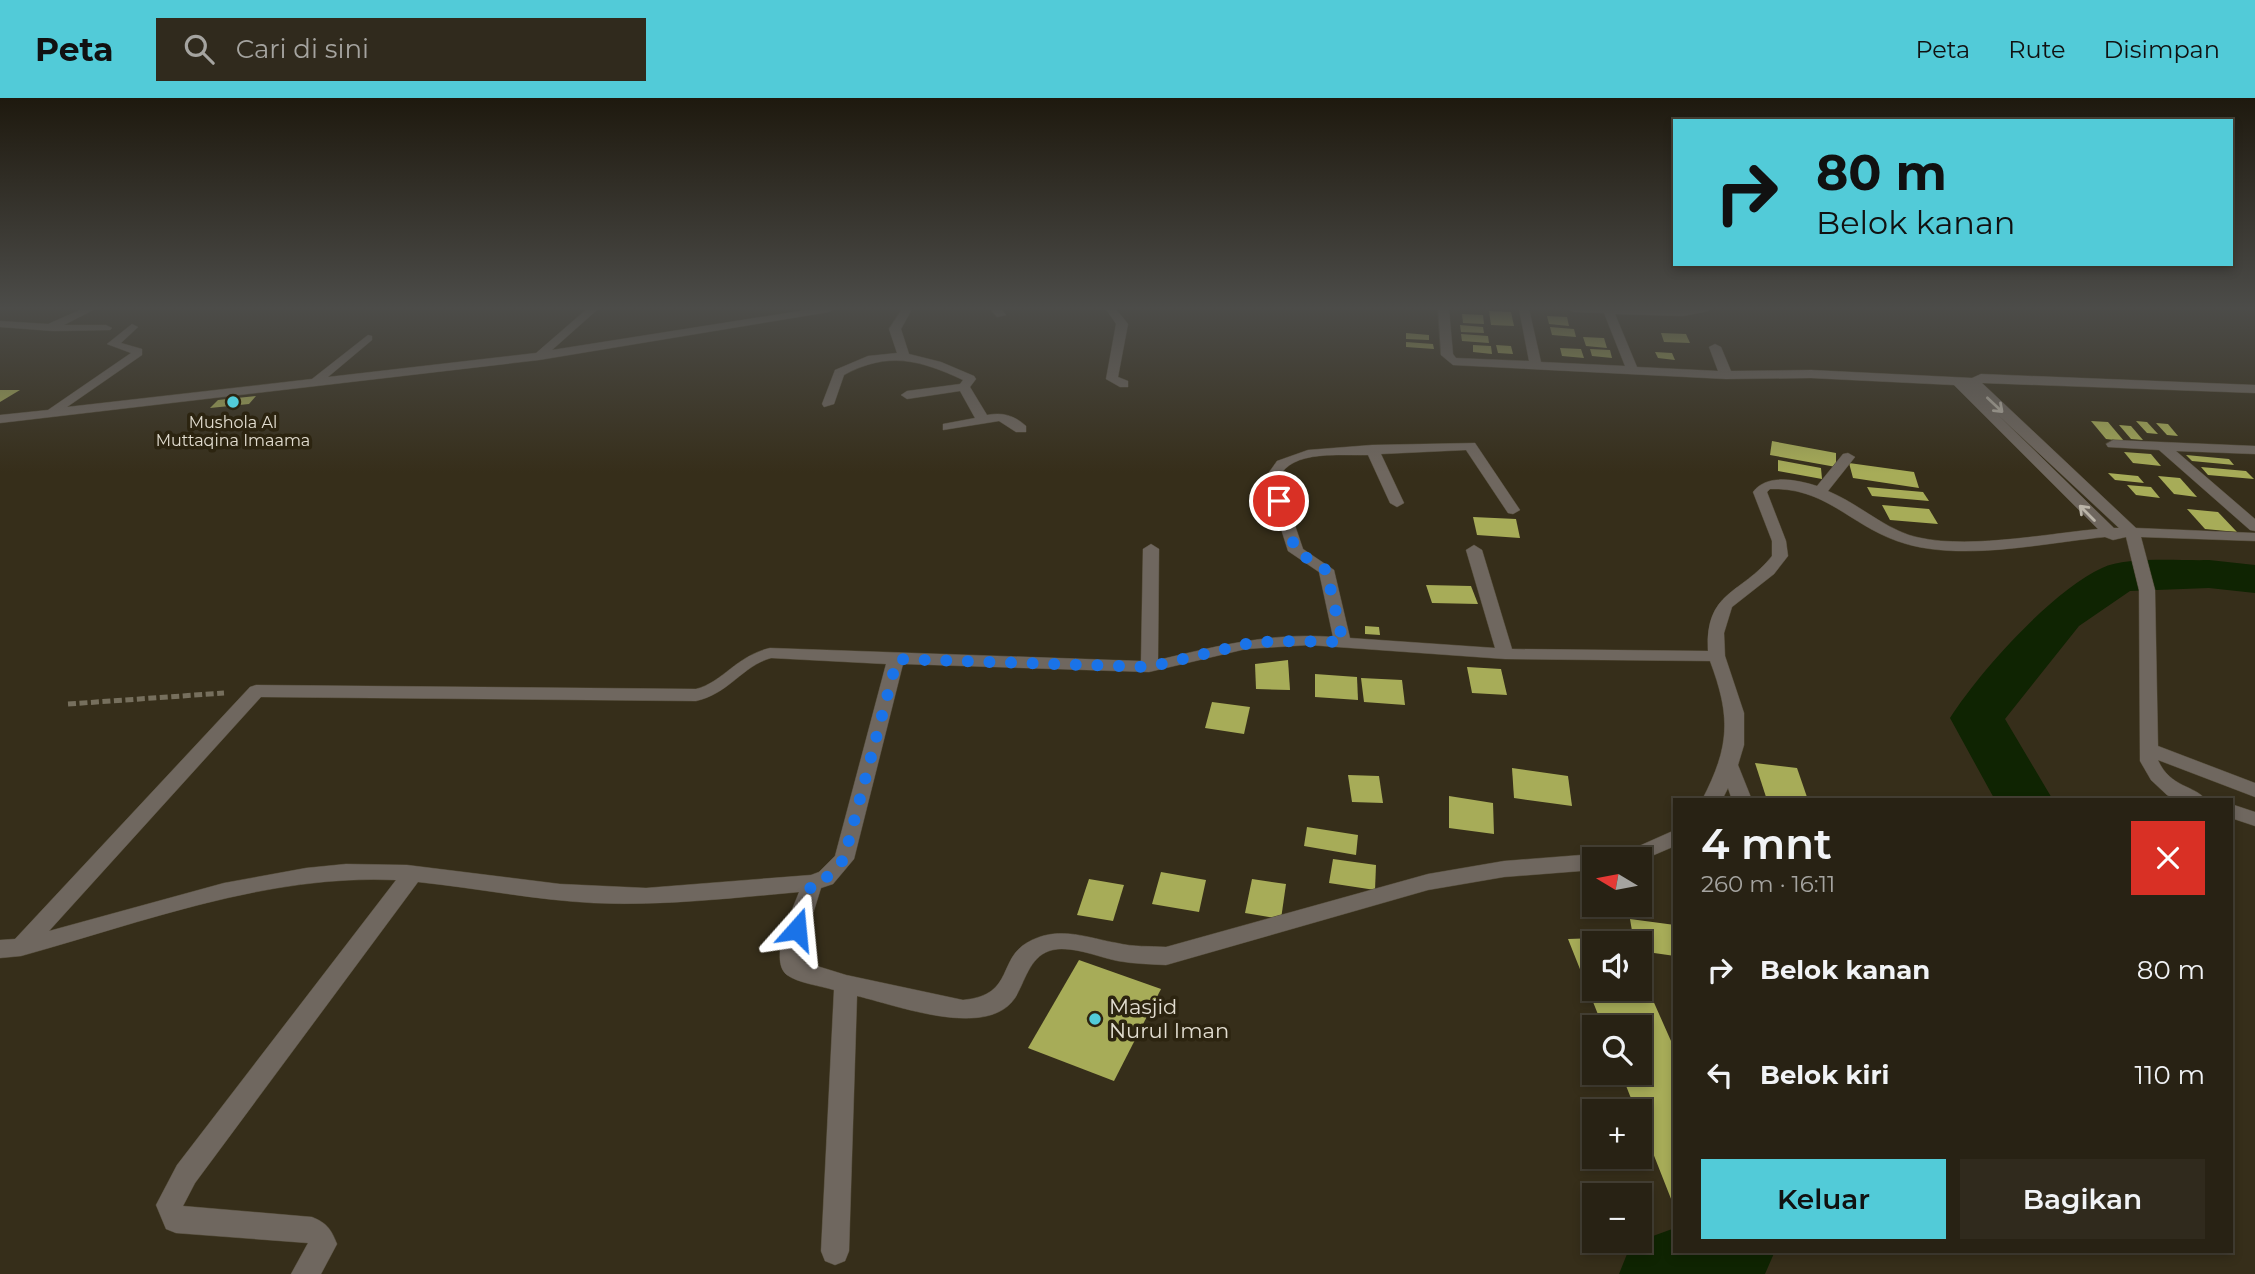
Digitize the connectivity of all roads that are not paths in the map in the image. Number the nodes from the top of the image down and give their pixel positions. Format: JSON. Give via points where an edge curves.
{"nodes":[{"id":1,"x":122,"y":364,"type":"edge"},
{"id":2,"x":337,"y":364,"type":"edge"},
{"id":3,"x":466,"y":364,"type":"edge"},
{"id":4,"x":859,"y":364,"type":"edge"},
{"id":5,"x":929,"y":364,"type":"edge"},
{"id":6,"x":1115,"y":364,"type":"edge"},
{"id":7,"x":1522,"y":364,"type":"edge"},
{"id":8,"x":1630,"y":364,"type":"edge"},
{"id":9,"x":1722,"y":364,"type":"edge"},
{"id":10,"x":1536,"y":365,"type":"joint"},
{"id":11,"x":1632,"y":370,"type":"junction"},
{"id":12,"x":1726,"y":375,"type":"junction"},
{"id":13,"x":317,"y":380,"type":"junction"},
{"id":14,"x":1957,"y":381,"type":"junction"},
{"id":15,"x":1975,"y":382,"type":"junction"},
{"id":16,"x":2255,"y":383,"type":"edge"},
{"id":17,"x":1124,"y":384,"type":"dead end"},
{"id":18,"x":964,"y":387,"type":"junction"},
{"id":19,"x":2255,"y":389,"type":"edge"},
{"id":20,"x":907,"y":395,"type":"dead end"},
{"id":21,"x":828,"y":404,"type":"dead end"},
{"id":22,"x":51,"y":413,"type":"junction"},
{"id":23,"x":0,"y":419,"type":"edge"},
{"id":24,"x":983,"y":419,"type":"junction"},
{"id":25,"x":948,"y":427,"type":"dead end"},
{"id":26,"x":1021,"y":429,"type":"dead end"},
{"id":27,"x":2113,"y":444,"type":"dead end"},
{"id":28,"x":2164,"y":447,"type":"junction"},
{"id":29,"x":1372,"y":449,"type":"junction"},
{"id":30,"x":2255,"y":450,"type":"edge"},
{"id":31,"x":1848,"y":457,"type":"dead end"},
{"id":32,"x":1821,"y":492,"type":"junction"},
{"id":33,"x":1397,"y":503,"type":"dead end"},
{"id":34,"x":1513,"y":510,"type":"dead end"},
{"id":35,"x":2255,"y":527,"type":"edge"},
{"id":36,"x":2109,"y":533,"type":"junction"},
{"id":37,"x":2132,"y":533,"type":"junction"},
{"id":38,"x":2255,"y":537,"type":"edge"},
{"id":39,"x":1151,"y":549,"type":"dead end"},
{"id":40,"x":1474,"y":550,"type":"dead end"},
{"id":41,"x":2141,"y":561,"type":"junction"},
{"id":42,"x":1343,"y":642,"type":"junction"},
{"id":43,"x":1505,"y":654,"type":"junction"},
{"id":44,"x":1717,"y":656,"type":"junction"},
{"id":45,"x":897,"y":659,"type":"junction"},
{"id":46,"x":1149,"y":667,"type":"junction"},
{"id":47,"x":2149,"y":749,"type":"junction"},
{"id":48,"x":1730,"y":768,"type":"junction"},
{"id":49,"x":2255,"y":790,"type":"edge"},
{"id":50,"x":1713,"y":798,"type":"edge"},
{"id":51,"x":1741,"y":798,"type":"edge"},
{"id":52,"x":2192,"y":798,"type":"edge"},
{"id":53,"x":2233,"y":812,"type":"edge"},
{"id":54,"x":2255,"y":819,"type":"edge"},
{"id":55,"x":1673,"y":838,"type":"edge"},
{"id":56,"x":1652,"y":848,"type":"edge"},
{"id":57,"x":1582,"y":863,"type":"edge"},
{"id":58,"x":411,"y":876,"type":"junction"},
{"id":59,"x":812,"y":883,"type":"junction"},
{"id":60,"x":20,"y":947,"type":"junction"},
{"id":61,"x":0,"y":949,"type":"edge"},
{"id":62,"x":846,"y":984,"type":"junction"},
{"id":63,"x":835,"y":1251,"type":"dead end"},
{"id":64,"x":305,"y":1274,"type":"edge"}],
"edges":[{"from":1,"to":22,"type":"street"},
{"from":2,"to":13,"type":"street"},
{"from":3,"to":13,"type":"street"},
{"from":4,"to":21,"type":"street","via":[[839,373]]},
{"from":5,"to":18,"type":"street","via":[[970,379]]},
{"from":6,"to":17,"type":"street","via":[[1112,379]]},
{"from":7,"to":10,"type":"street"},
{"from":8,"to":11,"type":"street"},
{"from":9,"to":12,"type":"street"},
{"from":10,"to":11,"type":"street"},
{"from":11,"to":12,"type":"street"},
{"from":12,"to":14,"type":"street"},
{"from":13,"to":22,"type":"street"},
{"from":14,"to":15,"type":"street"},
{"from":14,"to":16,"type":"street","via":[[1974,373]]},
{"from":36,"to":14,"type":"street","one_way":true},
{"from":15,"to":19,"type":"street","via":[[1981,378]]},
{"from":15,"to":37,"type":"street","one_way":true},
{"from":18,"to":20,"type":"street"},
{"from":18,"to":24,"type":"street"},
{"from":22,"to":23,"type":"street"},
{"from":24,"to":25,"type":"street"},
{"from":24,"to":26,"type":"street","via":[[1001,417],[1015,421]]},
{"from":27,"to":28,"type":"street"},
{"from":28,"to":30,"type":"street"},
{"from":28,"to":35,"type":"street"},
{"from":29,"to":33,"type":"street"},
{"from":29,"to":34,"type":"street","via":[[1470,446]]},
{"from":29,"to":42,"type":"street","via":[[1308,454],[1282,461],[1272,478],[1296,551],[1326,570]]},
{"from":31,"to":32,"type":"street"},
{"from":32,"to":36,"type":"street","via":[[1894,535],[1922,542],[1954,544]]},
{"from":32,"to":44,"type":"street","via":[[1785,484],[1761,488],[1780,556],[1720,611],[1714,635]]},
{"from":36,"to":37,"type":"street"},
{"from":36,"to":41,"type":"street"},
{"from":37,"to":38,"type":"street"},
{"from":37,"to":41,"type":"street"},
{"from":39,"to":46,"type":"street"},
{"from":40,"to":43,"type":"street"},
{"from":41,"to":47,"type":"street","via":[[2147,590]]},
{"from":42,"to":43,"type":"street"},
{"from":42,"to":46,"type":"street","via":[[1246,644]]},
{"from":43,"to":44,"type":"street"},
{"from":44,"to":48,"type":"street","via":[[1734,697],[1738,728]]},
{"from":45,"to":46,"type":"street"},
{"from":45,"to":59,"type":"street","via":[[844,859],[826,878]]},
{"from":45,"to":60,"type":"street","via":[[770,653],[745,661],[713,691],[695,695],[256,691]]},
{"from":47,"to":49,"type":"street"},
{"from":47,"to":52,"type":"street","via":[[2155,774],[2167,786]]},
{"from":48,"to":50,"type":"street"},
{"from":48,"to":51,"type":"street"},
{"from":53,"to":54,"type":"street"},
{"from":55,"to":56,"type":"street"},
{"from":57,"to":62,"type":"street","via":[[1504,869],[1428,882],[1166,956],[1128,954],[1059,940],[1029,954],[1004,997],[978,1010]]},
{"from":58,"to":59,"type":"street","via":[[618,896]]},
{"from":58,"to":60,"type":"street","via":[[347,872],[288,879]]},
{"from":58,"to":64,"type":"street","via":[[187,1174],[169,1205],[176,1220],[312,1230],[323,1244]]},
{"from":59,"to":62,"type":"street","via":[[790,952],[791,963],[796,970]]},
{"from":60,"to":61,"type":"street"},
{"from":62,"to":63,"type":"street"}]}
